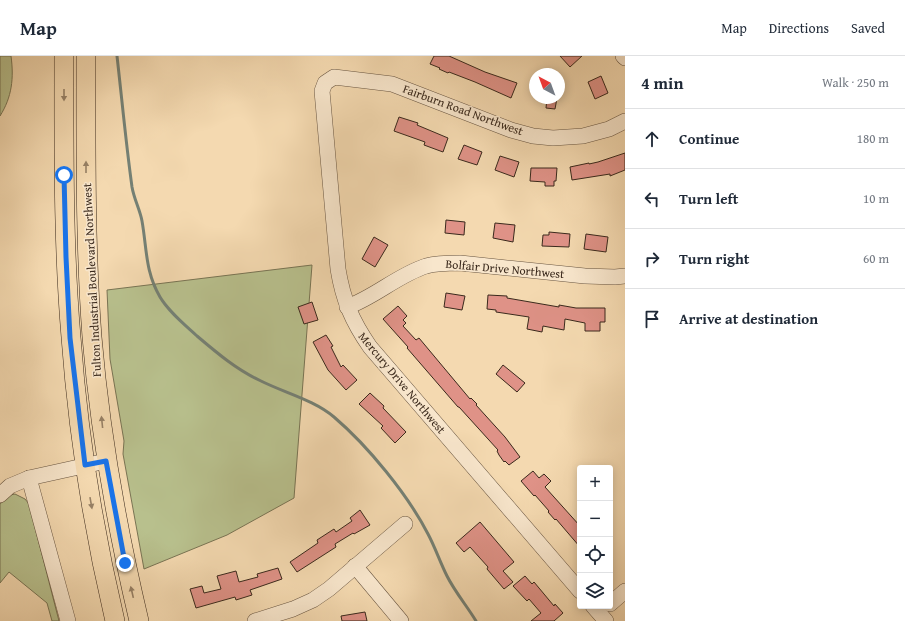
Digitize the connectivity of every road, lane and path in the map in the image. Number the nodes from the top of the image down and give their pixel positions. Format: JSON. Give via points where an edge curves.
{"nodes":[{"id":1,"x":64,"y":56,"type":"edge"},
{"id":2,"x":86,"y":56,"type":"edge"},
{"id":3,"x":325,"y":84,"type":"joint"},
{"id":4,"x":625,"y":121,"type":"edge"},
{"id":5,"x":625,"y":276,"type":"edge"},
{"id":6,"x":347,"y":307,"type":"junction"},
{"id":7,"x":106,"y":461,"type":"junction"},
{"id":8,"x":85,"y":465,"type":"junction"},
{"id":9,"x":30,"y":478,"type":"junction"},
{"id":10,"x":0,"y":495,"type":"edge"},
{"id":11,"x":405,"y":524,"type":"dead end"},
{"id":12,"x":355,"y":566,"type":"junction"},
{"id":13,"x":577,"y":588,"type":"edge"},
{"id":14,"x":625,"y":591,"type":"edge"},
{"id":15,"x":603,"y":610,"type":"edge"},
{"id":16,"x":265,"y":620,"type":"edge"},
{"id":17,"x":68,"y":621,"type":"edge"},
{"id":18,"x":115,"y":621,"type":"edge"},
{"id":19,"x":139,"y":621,"type":"edge"},
{"id":20,"x":401,"y":621,"type":"edge"}],
"edges":[{"from":1,"to":8,"type":"main road","name":"Fulton Industrial Boulevard Northwest","one_way":true,"via":[[64,175],[70,338]]},
{"from":7,"to":2,"type":"main road","name":"Fulton Industrial Boulevard Northwest","one_way":true,"via":[[92,338],[88,258]]},
{"from":3,"to":4,"type":"street","name":"Fairburn Road Northwest","via":[[334,77],[392,84],[533,136],[583,136],[609,129]]},
{"from":3,"to":6,"type":"street","name":"Mercury Drive Northwest","via":[[322,91],[338,269],[340,287]]},
{"from":5,"to":6,"type":"street","name":"Bolfair Drive Northwest","via":[[585,276],[443,263],[410,272]]},
{"from":6,"to":13,"type":"street","name":"Mercury Drive Northwest","via":[[370,347]]},
{"from":7,"to":8,"type":"street"},
{"from":19,"to":7,"type":"main road","name":"Fulton Industrial Boulevard Northwest","one_way":true},
{"from":8,"to":9,"type":"street"},
{"from":8,"to":18,"type":"main road","name":"Fulton Industrial Boulevard Northwest","one_way":true},
{"from":9,"to":10,"type":"street","via":[[10,486]]},
{"from":9,"to":17,"type":"street"},
{"from":11,"to":12,"type":"street"},
{"from":12,"to":16,"type":"street","via":[[313,600]]},
{"from":12,"to":20,"type":"street"},
{"from":14,"to":15,"type":"street"}]}
